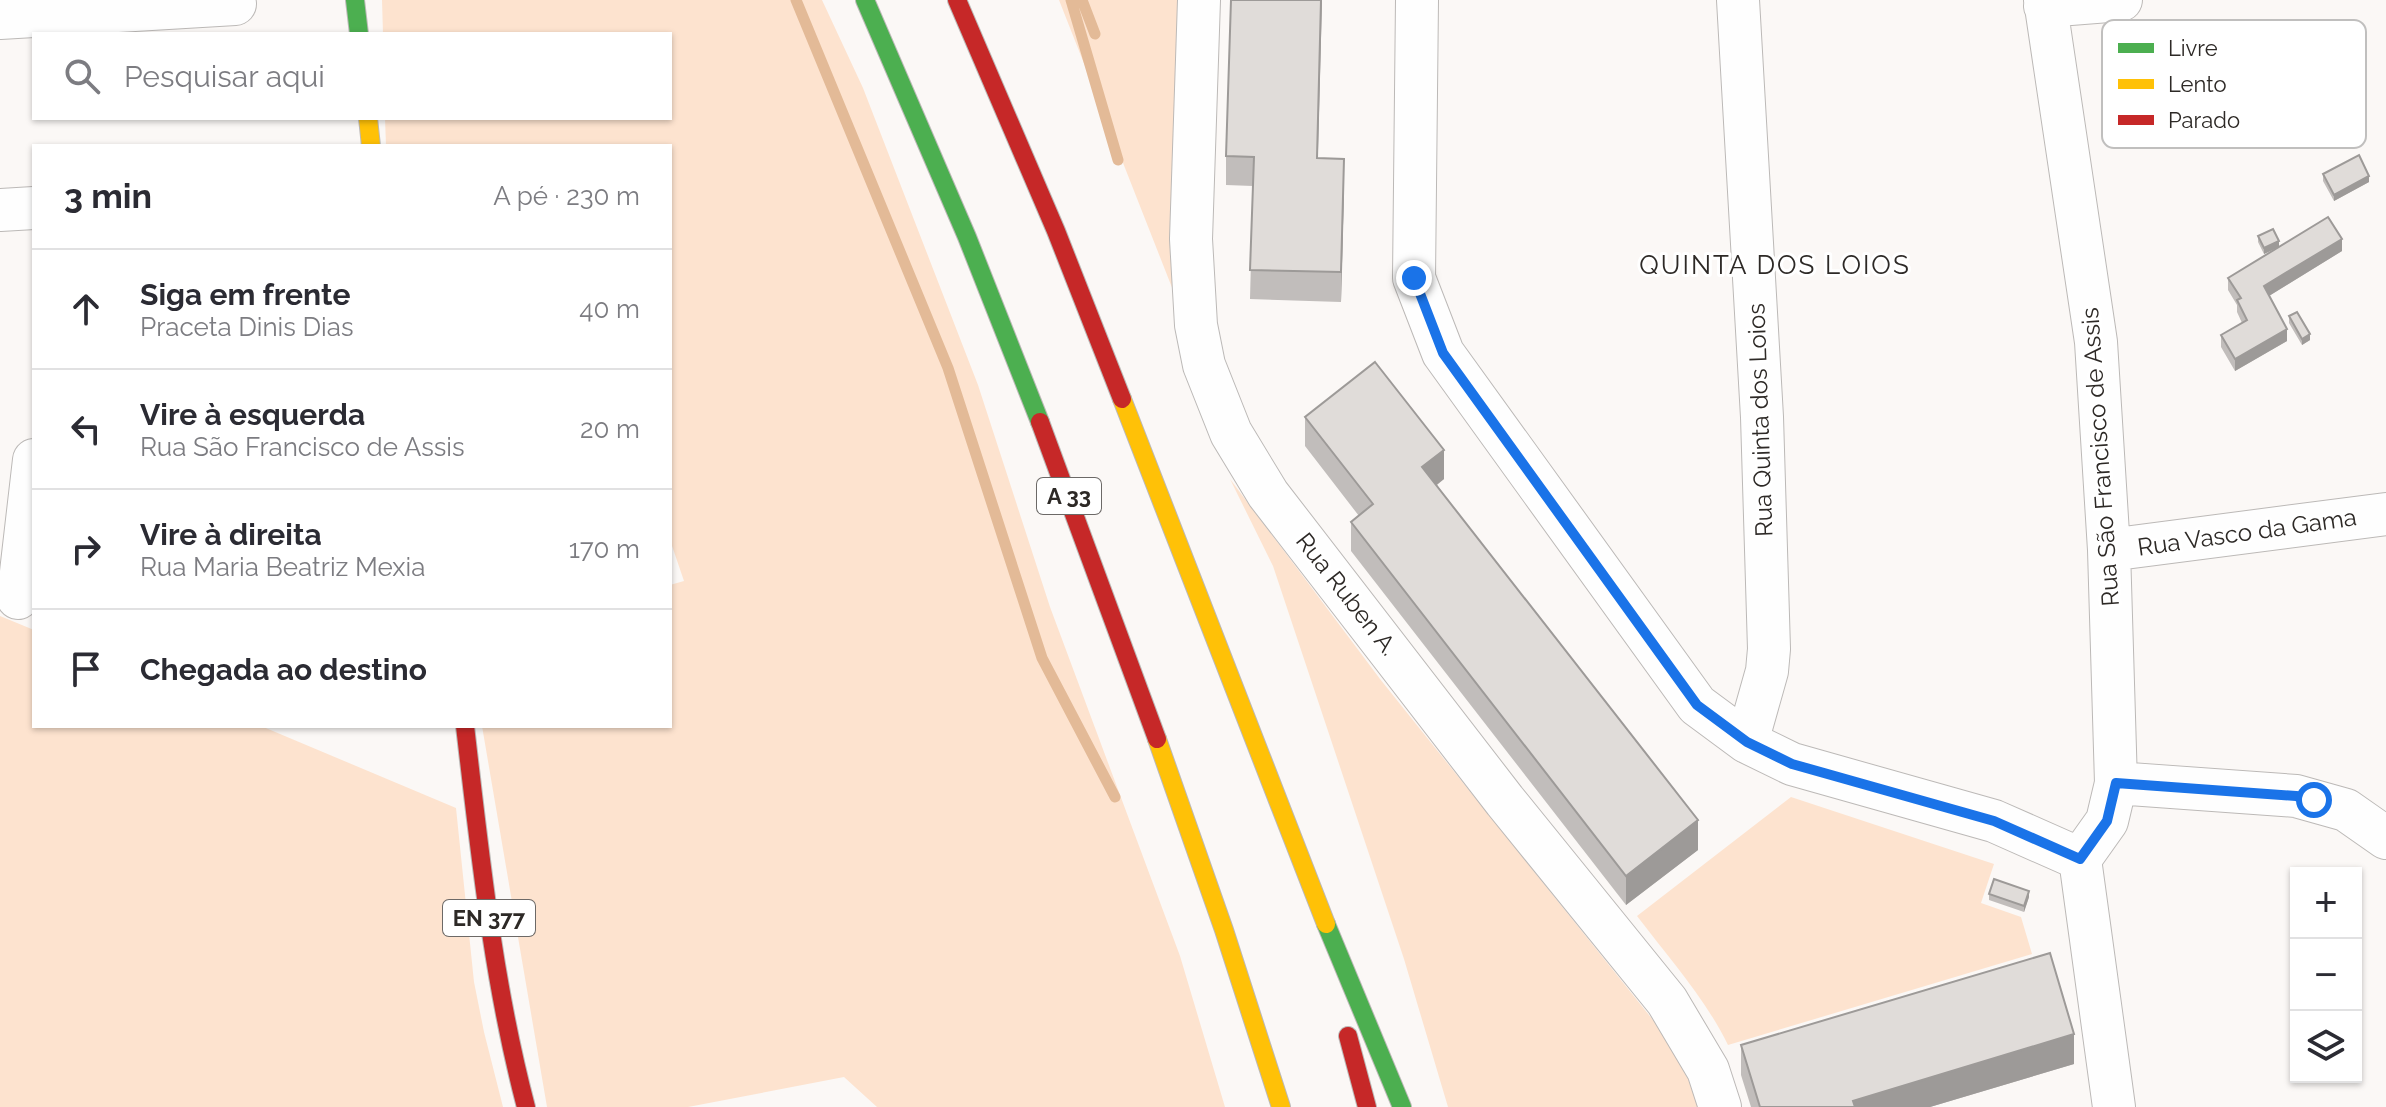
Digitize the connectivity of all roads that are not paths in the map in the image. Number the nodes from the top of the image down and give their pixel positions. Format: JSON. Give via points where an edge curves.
{"nodes":[{"id":1,"x":355,"y":0,"type":"edge"},
{"id":2,"x":865,"y":0,"type":"edge"},
{"id":3,"x":957,"y":0,"type":"edge"},
{"id":4,"x":1199,"y":0,"type":"edge"},
{"id":5,"x":1417,"y":0,"type":"edge"},
{"id":6,"x":1738,"y":0,"type":"edge"},
{"id":7,"x":2121,"y":0,"type":"edge"},
{"id":8,"x":2045,"y":3,"type":"edge"},
{"id":9,"x":235,"y":4,"type":"dead end"},
{"id":10,"x":0,"y":18,"type":"edge"},
{"id":11,"x":359,"y":32,"type":"edge"},
{"id":12,"x":368,"y":120,"type":"edge"},
{"id":13,"x":371,"y":144,"type":"edge"},
{"id":14,"x":32,"y":208,"type":"edge"},
{"id":15,"x":0,"y":210,"type":"edge"},
{"id":16,"x":32,"y":487,"type":"edge"},
{"id":17,"x":2386,"y":514,"type":"edge"},
{"id":18,"x":2109,"y":550,"type":"junction"},
{"id":19,"x":18,"y":598,"type":"dead end"},
{"id":20,"x":465,"y":728,"type":"edge"},
{"id":21,"x":1747,"y":742,"type":"junction"},
{"id":22,"x":2116,"y":783,"type":"junction"},
{"id":23,"x":2386,"y":838,"type":"edge"},
{"id":24,"x":2080,"y":859,"type":"junction"},
{"id":25,"x":1302,"y":868,"type":"junction"},
{"id":26,"x":1249,"y":1002,"type":"junction"},
{"id":27,"x":526,"y":1107,"type":"edge"},
{"id":28,"x":1268,"y":1107,"type":"edge"},
{"id":29,"x":1281,"y":1107,"type":"edge"},
{"id":30,"x":1367,"y":1107,"type":"edge"},
{"id":31,"x":1402,"y":1107,"type":"edge"},
{"id":32,"x":1720,"y":1107,"type":"edge"},
{"id":33,"x":2114,"y":1107,"type":"edge"}],
"edges":[{"from":1,"to":11,"type":"main road"},
{"from":2,"to":26,"type":"main road","number":"A 33","via":[[1044,427]]},
{"from":3,"to":25,"type":"main road","via":[[1116,382]]},
{"from":4,"to":32,"type":"street","name":"Rua Ruben A.","via":[[1191,239],[1196,325],[1204,365],[1231,433],[1268,494],[1667,1001],[1708,1070]]},
{"from":5,"to":21,"type":"street","via":[[1414,278],[1443,353],[1697,705]]},
{"from":6,"to":21,"type":"street","name":"Rua Quinta dos Loios","via":[[1762,417],[1769,649]]},
{"from":7,"to":8,"type":"street"},
{"from":8,"to":18,"type":"street","name":"Rua São Francisco de Assis","via":[[2096,342]]},
{"from":9,"to":10,"type":"street"},
{"from":12,"to":13,"type":"main road"},
{"from":14,"to":15,"type":"street"},
{"from":16,"to":19,"type":"street"},
{"from":17,"to":18,"type":"street","name":"Rua Vasco da Gama"},
{"from":18,"to":22,"type":"street","name":"Rua São Francisco de Assis"},
{"from":20,"to":27,"type":"main road","number":"EN 377","via":[[495,964]]},
{"from":21,"to":24,"type":"street","via":[[1792,764],[1994,821]]},
{"from":22,"to":23,"type":"street","via":[[2296,796],[2346,810]]},
{"from":22,"to":24,"type":"street","name":"Rua São Francisco de Assis","via":[[2107,821]]},
{"from":24,"to":33,"type":"street"},
{"from":25,"to":30,"type":"main road"},
{"from":25,"to":31,"type":"main road"},
{"from":26,"to":28,"type":"main road"},
{"from":26,"to":29,"type":"main road","number":"A 33"}]}
